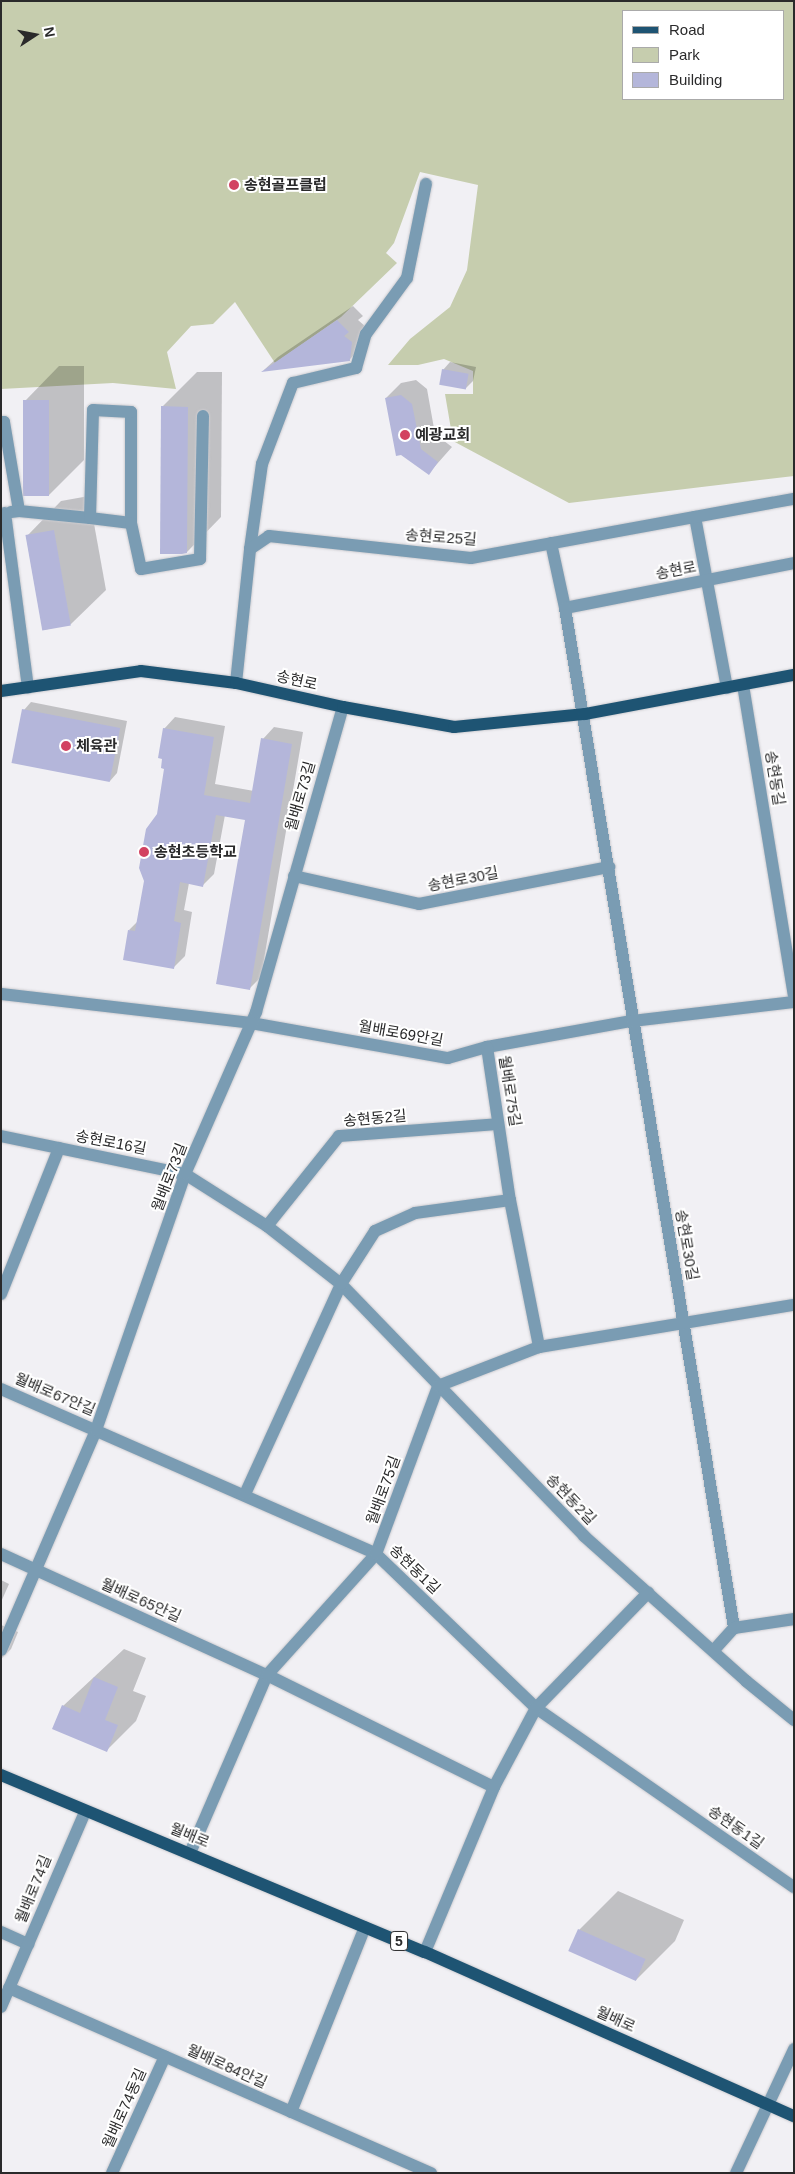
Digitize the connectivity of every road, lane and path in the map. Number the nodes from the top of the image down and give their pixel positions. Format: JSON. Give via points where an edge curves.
{"nodes":[{"id":1,"x":426,"y":184,"type":"dead end"},
{"id":2,"x":203,"y":416,"type":"dead end"},
{"id":3,"x":1,"y":422,"type":"edge"},
{"id":4,"x":794,"y":499,"type":"edge"},
{"id":5,"x":19,"y":511,"type":"junction"},
{"id":6,"x":3,"y":513,"type":"edge"},
{"id":7,"x":695,"y":517,"type":"junction"},
{"id":8,"x":90,"y":518,"type":"junction"},
{"id":9,"x":131,"y":523,"type":"junction"},
{"id":10,"x":551,"y":543,"type":"junction"},
{"id":11,"x":250,"y":549,"type":"junction"},
{"id":12,"x":794,"y":563,"type":"edge"},
{"id":13,"x":707,"y":580,"type":"junction"},
{"id":14,"x":565,"y":608,"type":"junction"},
{"id":15,"x":794,"y":675,"type":"edge"},
{"id":16,"x":236,"y":683,"type":"junction"},
{"id":17,"x":743,"y":685,"type":"junction"},
{"id":18,"x":28,"y":686,"type":"junction"},
{"id":19,"x":728,"y":688,"type":"junction"},
{"id":20,"x":1,"y":691,"type":"edge"},
{"id":21,"x":342,"y":707,"type":"junction"},
{"id":22,"x":585,"y":714,"type":"junction"},
{"id":23,"x":609,"y":867,"type":"junction"},
{"id":24,"x":294,"y":876,"type":"junction"},
{"id":25,"x":1,"y":994,"type":"edge"},
{"id":26,"x":794,"y":995,"type":"edge"},
{"id":27,"x":794,"y":1002,"type":"edge"},
{"id":28,"x":632,"y":1021,"type":"junction"},
{"id":29,"x":251,"y":1023,"type":"junction"},
{"id":30,"x":486,"y":1047,"type":"junction"},
{"id":31,"x":498,"y":1124,"type":"junction"},
{"id":32,"x":1,"y":1136,"type":"edge"},
{"id":33,"x":59,"y":1148,"type":"junction"},
{"id":34,"x":185,"y":1174,"type":"junction"},
{"id":35,"x":510,"y":1200,"type":"junction"},
{"id":36,"x":268,"y":1226,"type":"junction"},
{"id":37,"x":341,"y":1284,"type":"junction"},
{"id":38,"x":1,"y":1294,"type":"edge"},
{"id":39,"x":794,"y":1304,"type":"edge"},
{"id":40,"x":685,"y":1325,"type":"junction"},
{"id":41,"x":539,"y":1347,"type":"junction"},
{"id":42,"x":438,"y":1386,"type":"junction"},
{"id":43,"x":1,"y":1389,"type":"edge"},
{"id":44,"x":96,"y":1430,"type":"junction"},
{"id":45,"x":245,"y":1494,"type":"junction"},
{"id":46,"x":1,"y":1554,"type":"edge"},
{"id":47,"x":376,"y":1554,"type":"junction"},
{"id":48,"x":36,"y":1570,"type":"junction"},
{"id":49,"x":648,"y":1593,"type":"junction"},
{"id":50,"x":794,"y":1619,"type":"edge"},
{"id":51,"x":734,"y":1628,"type":"junction"},
{"id":52,"x":1,"y":1650,"type":"edge"},
{"id":53,"x":714,"y":1650,"type":"junction"},
{"id":54,"x":267,"y":1675,"type":"junction"},
{"id":55,"x":536,"y":1708,"type":"junction"},
{"id":56,"x":794,"y":1720,"type":"edge"},
{"id":57,"x":1,"y":1775,"type":"edge"},
{"id":58,"x":494,"y":1787,"type":"junction"},
{"id":59,"x":85,"y":1812,"type":"junction"},
{"id":60,"x":190,"y":1853,"type":"junction"},
{"id":61,"x":794,"y":1887,"type":"edge"},
{"id":62,"x":366,"y":1927,"type":"junction"},
{"id":63,"x":1,"y":1932,"type":"edge"},
{"id":64,"x":28,"y":1944,"type":"junction"},
{"id":65,"x":425,"y":1952,"type":"junction"},
{"id":66,"x":10,"y":1988,"type":"junction"},
{"id":67,"x":1,"y":2008,"type":"edge"},
{"id":68,"x":794,"y":2049,"type":"edge"},
{"id":69,"x":165,"y":2056,"type":"junction"},
{"id":70,"x":768,"y":2105,"type":"junction"},
{"id":71,"x":291,"y":2112,"type":"junction"},
{"id":72,"x":794,"y":2116,"type":"edge"},
{"id":73,"x":416,"y":2170,"type":"edge"},
{"id":74,"x":112,"y":2173,"type":"edge"},
{"id":75,"x":431,"y":2173,"type":"edge"},
{"id":76,"x":736,"y":2173,"type":"edge"}],
"edges":[{"from":1,"to":11,"type":"street","via":[[407,278],[366,334],[356,368],[293,383],[262,464]]},
{"from":2,"to":9,"type":"street","via":[[200,559],[141,569]]},
{"from":3,"to":5,"type":"street","via":[[4,422]]},
{"from":4,"to":7,"type":"street","name":"송현로25길"},
{"from":5,"to":6,"type":"street"},
{"from":5,"to":8,"type":"street"},
{"from":6,"to":18,"type":"street"},
{"from":7,"to":10,"type":"street","name":"송현로25길"},
{"from":7,"to":13,"type":"street"},
{"from":8,"to":9,"type":"street"},
{"from":8,"to":9,"type":"street","via":[[93,410],[132,412]]},
{"from":10,"to":11,"type":"street","name":"송현로25길","via":[[471,558],[269,536]]},
{"from":10,"to":14,"type":"street"},
{"from":11,"to":16,"type":"street"},
{"from":12,"to":13,"type":"street","name":"송현로"},
{"from":13,"to":14,"type":"street","name":"송현로"},
{"from":13,"to":19,"type":"street"},
{"from":14,"to":22,"type":"street"},
{"from":15,"to":17,"type":"main road","name":"송현로"},
{"from":16,"to":18,"type":"main road","name":"송현로","via":[[141,671]]},
{"from":16,"to":21,"type":"main road","name":"송현로"},
{"from":17,"to":19,"type":"main road","name":"송현로"},
{"from":17,"to":26,"type":"street","name":"송현동길"},
{"from":18,"to":20,"type":"main road","name":"송현로"},
{"from":19,"to":22,"type":"main road","name":"송현로"},
{"from":21,"to":22,"type":"main road","name":"송현로","via":[[454,727]]},
{"from":21,"to":24,"type":"street","name":"월배로73길"},
{"from":22,"to":23,"type":"street","name":"송현로30길"},
{"from":23,"to":24,"type":"street","name":"송현로30길","via":[[419,904]]},
{"from":23,"to":28,"type":"street","name":"송현로30길"},
{"from":24,"to":29,"type":"street","name":"월배로73길"},
{"from":25,"to":29,"type":"street","name":"월배로69안길"},
{"from":27,"to":28,"type":"street","name":"월배로69안길"},
{"from":28,"to":30,"type":"street","name":"월배로69안길"},
{"from":28,"to":40,"type":"street","name":"송현로30길"},
{"from":29,"to":30,"type":"street","name":"월배로69안길","via":[[448,1058]]},
{"from":29,"to":34,"type":"street","name":"월배로73길"},
{"from":30,"to":31,"type":"street","name":"월배로75길"},
{"from":31,"to":35,"type":"street","name":"월배로75길"},
{"from":31,"to":36,"type":"street","name":"송현동2길","via":[[339,1136]]},
{"from":32,"to":33,"type":"street","name":"송현로16길"},
{"from":33,"to":34,"type":"street","name":"송현로16길"},
{"from":33,"to":38,"type":"street","name":"송현로16길"},
{"from":34,"to":36,"type":"street","name":"송현동2길"},
{"from":34,"to":44,"type":"street","name":"월배로73길"},
{"from":35,"to":37,"type":"street","via":[[416,1213],[375,1231]]},
{"from":35,"to":41,"type":"street","name":"월배로75길"},
{"from":36,"to":37,"type":"street","name":"송현동2길"},
{"from":37,"to":42,"type":"street","name":"송현동2길"},
{"from":37,"to":45,"type":"street"},
{"from":39,"to":40,"type":"street"},
{"from":40,"to":41,"type":"street"},
{"from":40,"to":51,"type":"street","name":"송현로30길"},
{"from":41,"to":42,"type":"street"},
{"from":42,"to":47,"type":"street","name":"월배로75길"},
{"from":42,"to":49,"type":"street","name":"송현동2길","via":[[584,1536]]},
{"from":43,"to":44,"type":"street","name":"월배로67안길"},
{"from":44,"to":45,"type":"street","name":"송현동1길"},
{"from":44,"to":48,"type":"street","name":"월배로73길"},
{"from":45,"to":47,"type":"street","name":"송현동1길"},
{"from":46,"to":48,"type":"street","name":"월배로65안길"},
{"from":47,"to":54,"type":"street","name":"월배로75길"},
{"from":47,"to":55,"type":"street","name":"송현동1길"},
{"from":48,"to":52,"type":"street","name":"월배로73길"},
{"from":48,"to":54,"type":"street","name":"월배로65안길"},
{"from":49,"to":53,"type":"street","name":"송현동2길"},
{"from":49,"to":55,"type":"street"},
{"from":50,"to":51,"type":"street"},
{"from":51,"to":53,"type":"street"},
{"from":53,"to":56,"type":"street","name":"송현동2길","via":[[746,1682]]},
{"from":54,"to":58,"type":"street"},
{"from":54,"to":60,"type":"street","name":"월배로75길"},
{"from":55,"to":58,"type":"street"},
{"from":55,"to":61,"type":"street","name":"송현동1길"},
{"from":57,"to":59,"type":"main road","name":"월배로","number":"5"},
{"from":58,"to":65,"type":"street"},
{"from":59,"to":60,"type":"main road","name":"월배로","number":"5"},
{"from":59,"to":64,"type":"street","name":"월배로74길"},
{"from":60,"to":62,"type":"main road","name":"월배로","number":"5"},
{"from":62,"to":65,"type":"main road","name":"월배로","number":"5"},
{"from":62,"to":71,"type":"street"},
{"from":63,"to":64,"type":"street"},
{"from":64,"to":66,"type":"street","name":"월배로74길"},
{"from":65,"to":70,"type":"main road","name":"월배로","number":"5"},
{"from":66,"to":67,"type":"street","name":"월배로74길"},
{"from":66,"to":69,"type":"street","name":"월배로84안길"},
{"from":68,"to":70,"type":"street"},
{"from":69,"to":71,"type":"street","name":"월배로84안길"},
{"from":69,"to":74,"type":"street","name":"월배로74동길"},
{"from":70,"to":72,"type":"main road","name":"월배로","number":"5"},
{"from":70,"to":76,"type":"street"},
{"from":71,"to":73,"type":"street","name":"월배로84안길"},
{"from":73,"to":75,"type":"street","name":"월배로84안길"}]}
